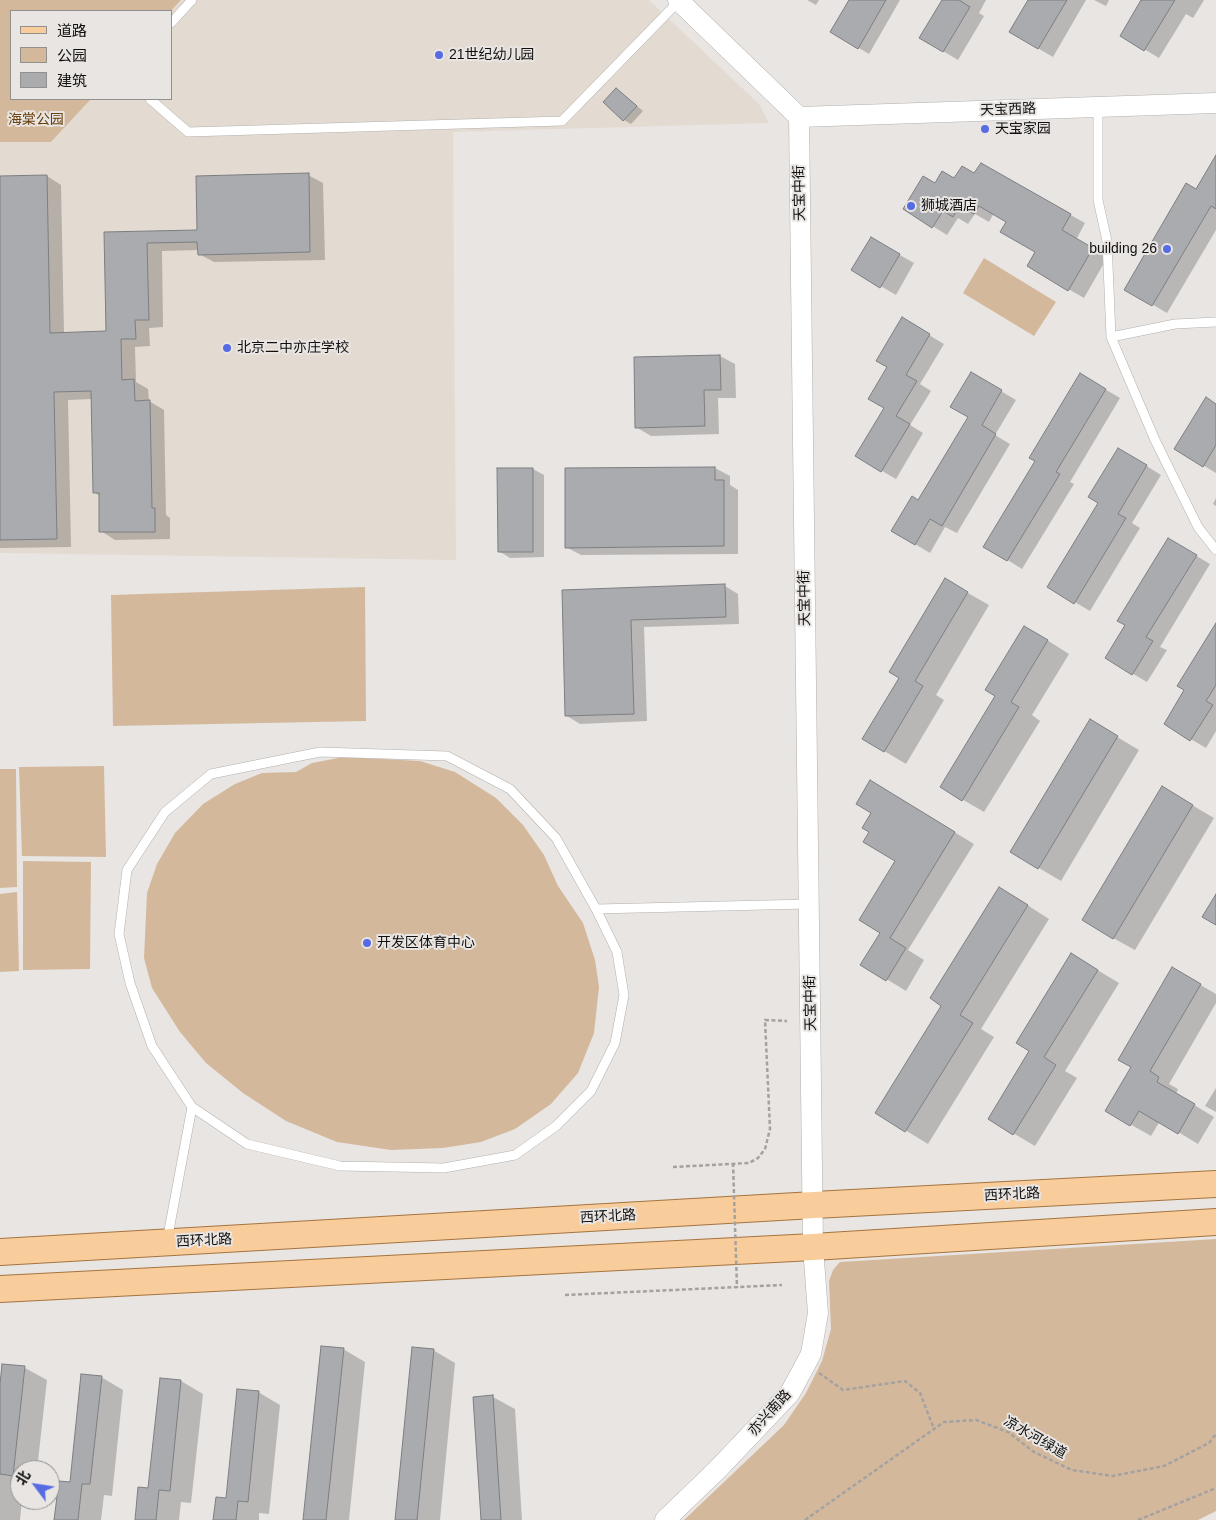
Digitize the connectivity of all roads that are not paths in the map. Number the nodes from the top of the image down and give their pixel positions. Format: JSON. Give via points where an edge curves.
{"nodes":[{"id":1,"x":192,"y":0,"type":"edge"},
{"id":2,"x":678,"y":0,"type":"edge"},
{"id":3,"x":172,"y":22,"type":"edge"},
{"id":4,"x":151,"y":100,"type":"edge"},
{"id":5,"x":1216,"y":103,"type":"edge"},
{"id":6,"x":1098,"y":107,"type":"junction"},
{"id":7,"x":799,"y":117,"type":"junction"},
{"id":8,"x":1216,"y":322,"type":"edge"},
{"id":9,"x":1111,"y":337,"type":"junction"},
{"id":10,"x":1216,"y":550,"type":"edge"},
{"id":11,"x":810,"y":904,"type":"junction"},
{"id":12,"x":596,"y":909,"type":"junction"},
{"id":13,"x":192,"y":1107,"type":"junction"},
{"id":14,"x":1216,"y":1184,"type":"edge"},
{"id":15,"x":814,"y":1205,"type":"junction"},
{"id":16,"x":1216,"y":1222,"type":"edge"},
{"id":17,"x":166,"y":1243,"type":"junction"},
{"id":18,"x":813,"y":1247,"type":"junction"},
{"id":19,"x":0,"y":1252,"type":"edge"},
{"id":20,"x":0,"y":1288,"type":"edge"},
{"id":21,"x":665,"y":1520,"type":"edge"}],
"edges":[{"from":1,"to":3,"type":"lane"},
{"from":2,"to":4,"type":"lane","via":[[562,121],[188,132]]},
{"from":2,"to":7,"type":"street"},
{"from":5,"to":6,"type":"street","name":"天宝西路"},
{"from":6,"to":7,"type":"street","name":"天宝西路"},
{"from":6,"to":9,"type":"lane","via":[[1098,200],[1107,241]]},
{"from":7,"to":11,"type":"street","name":"天宝中街"},
{"from":8,"to":9,"type":"lane","via":[[1175,324]]},
{"from":9,"to":10,"type":"lane","via":[[1155,440],[1198,527]]},
{"from":11,"to":12,"type":"lane"},
{"from":11,"to":15,"type":"street","name":"天宝中街"},
{"from":12,"to":13,"type":"lane","via":[[617,952],[624,995],[615,1043],[591,1091],[556,1126],[515,1155],[444,1168],[340,1166],[247,1144]]},
{"from":12,"to":13,"type":"lane","via":[[556,838],[510,789],[447,756],[320,752],[211,774],[165,812],[127,870],[119,934],[130,982],[152,1046]]},
{"from":13,"to":17,"type":"lane"},
{"from":14,"to":15,"type":"main road","name":"西环北路"},
{"from":15,"to":17,"type":"main road","name":"西环北路"},
{"from":15,"to":18,"type":"street","name":"天宝中街"},
{"from":16,"to":18,"type":"main road"},
{"from":17,"to":19,"type":"main road","name":"西环北路"},
{"from":18,"to":20,"type":"main road"},
{"from":18,"to":21,"type":"street","name":"亦兴南路","via":[[818,1313],[811,1354],[790,1393]]}]}
